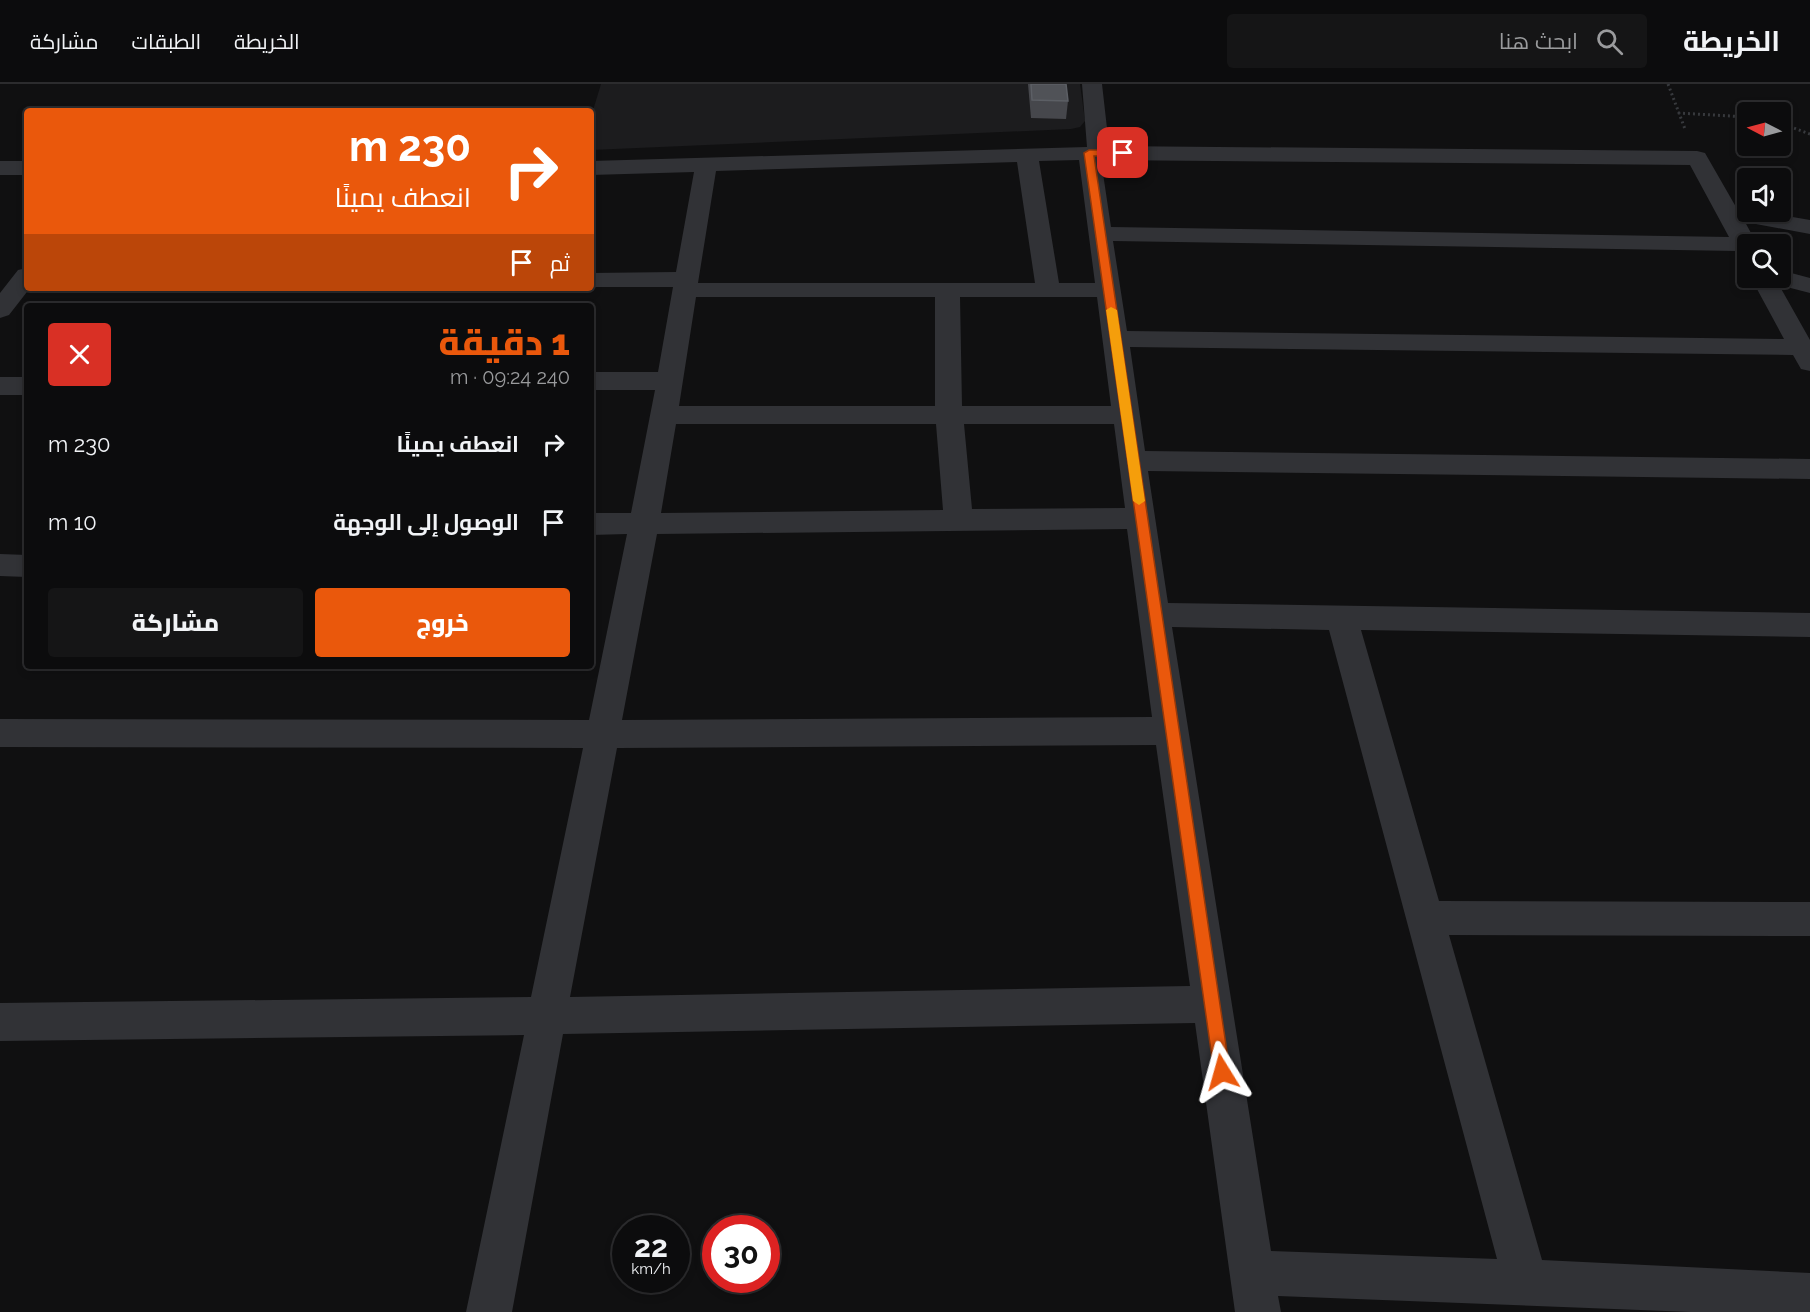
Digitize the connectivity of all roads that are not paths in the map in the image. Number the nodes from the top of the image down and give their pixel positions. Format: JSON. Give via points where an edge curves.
{"nodes":[{"id":1,"x":1092,"y":84,"type":"edge"},
{"id":2,"x":1094,"y":153,"type":"junction"},
{"id":3,"x":1027,"y":155,"type":"junction"},
{"id":4,"x":706,"y":165,"type":"junction"},
{"id":5,"x":0,"y":168,"type":"edge"},
{"id":6,"x":24,"y":168,"type":"edge"},
{"id":7,"x":594,"y":168,"type":"edge"},
{"id":8,"x":1727,"y":212,"type":"junction"},
{"id":9,"x":1810,"y":227,"type":"edge"},
{"id":10,"x":1100,"y":234,"type":"junction"},
{"id":11,"x":1739,"y":234,"type":"edge"},
{"id":12,"x":1737,"y":247,"type":"edge"},
{"id":13,"x":0,"y":267,"type":"edge"},
{"id":14,"x":24,"y":279,"type":"edge"},
{"id":15,"x":24,"y":280,"type":"edge"},
{"id":16,"x":594,"y":280,"type":"edge"},
{"id":17,"x":1791,"y":280,"type":"edge"},
{"id":18,"x":686,"y":284,"type":"junction"},
{"id":19,"x":1810,"y":286,"type":"edge"},
{"id":20,"x":1769,"y":288,"type":"edge"},
{"id":21,"x":947,"y":290,"type":"junction"},
{"id":22,"x":1048,"y":290,"type":"junction"},
{"id":23,"x":1108,"y":290,"type":"junction"},
{"id":24,"x":0,"y":310,"type":"edge"},
{"id":25,"x":1116,"y":339,"type":"junction"},
{"id":26,"x":1806,"y":355,"type":"edge"},
{"id":27,"x":594,"y":381,"type":"edge"},
{"id":28,"x":669,"y":381,"type":"junction"},
{"id":29,"x":0,"y":386,"type":"edge"},
{"id":30,"x":24,"y":386,"type":"edge"},
{"id":31,"x":663,"y":415,"type":"junction"},
{"id":32,"x":949,"y":415,"type":"junction"},
{"id":33,"x":1127,"y":415,"type":"junction"},
{"id":34,"x":1133,"y":461,"type":"junction"},
{"id":35,"x":1810,"y":469,"type":"edge"},
{"id":36,"x":1141,"y":518,"type":"junction"},
{"id":37,"x":958,"y":520,"type":"junction"},
{"id":38,"x":644,"y":523,"type":"junction"},
{"id":39,"x":594,"y":524,"type":"edge"},
{"id":40,"x":0,"y":565,"type":"edge"},
{"id":41,"x":24,"y":566,"type":"edge"},
{"id":42,"x":1155,"y":615,"type":"junction"},
{"id":43,"x":1342,"y":618,"type":"junction"},
{"id":44,"x":1810,"y":625,"type":"edge"},
{"id":45,"x":1171,"y":731,"type":"junction"},
{"id":46,"x":0,"y":734,"type":"edge"},
{"id":47,"x":602,"y":734,"type":"junction"},
{"id":48,"x":1425,"y":918,"type":"junction"},
{"id":49,"x":1810,"y":919,"type":"edge"},
{"id":50,"x":1212,"y":1004,"type":"junction"},
{"id":51,"x":547,"y":1016,"type":"junction"},
{"id":52,"x":0,"y":1022,"type":"edge"},
{"id":53,"x":1526,"y":1282,"type":"junction"},
{"id":54,"x":1255,"y":1293,"type":"edge"},
{"id":55,"x":1810,"y":1295,"type":"edge"},
{"id":56,"x":489,"y":1312,"type":"edge"}],
"edges":[{"from":1,"to":2,"type":"street"},
{"from":2,"to":3,"type":"street"},
{"from":2,"to":8,"type":"street","via":[[1697,158]]},
{"from":2,"to":10,"type":"street"},
{"from":3,"to":4,"type":"street"},
{"from":3,"to":22,"type":"street"},
{"from":4,"to":7,"type":"street"},
{"from":4,"to":18,"type":"street"},
{"from":5,"to":6,"type":"street"},
{"from":8,"to":9,"type":"street"},
{"from":8,"to":11,"type":"street"},
{"from":10,"to":12,"type":"street"},
{"from":10,"to":23,"type":"street"},
{"from":13,"to":14,"type":"street"},
{"from":15,"to":24,"type":"street"},
{"from":16,"to":18,"type":"street"},
{"from":17,"to":19,"type":"street"},
{"from":18,"to":21,"type":"street"},
{"from":18,"to":28,"type":"street"},
{"from":20,"to":26,"type":"street"},
{"from":21,"to":22,"type":"street"},
{"from":21,"to":32,"type":"street"},
{"from":22,"to":23,"type":"street"},
{"from":23,"to":25,"type":"street"},
{"from":25,"to":26,"type":"street"},
{"from":25,"to":33,"type":"street"},
{"from":27,"to":28,"type":"street"},
{"from":28,"to":31,"type":"street"},
{"from":29,"to":30,"type":"street"},
{"from":31,"to":32,"type":"street"},
{"from":31,"to":38,"type":"street"},
{"from":32,"to":33,"type":"street"},
{"from":32,"to":37,"type":"street"},
{"from":33,"to":34,"type":"street"},
{"from":34,"to":35,"type":"street"},
{"from":34,"to":36,"type":"street"},
{"from":36,"to":37,"type":"street"},
{"from":36,"to":42,"type":"street"},
{"from":37,"to":38,"type":"street"},
{"from":38,"to":39,"type":"street"},
{"from":38,"to":47,"type":"street"},
{"from":40,"to":41,"type":"street"},
{"from":42,"to":43,"type":"street"},
{"from":42,"to":45,"type":"street"},
{"from":43,"to":44,"type":"street"},
{"from":43,"to":48,"type":"street"},
{"from":45,"to":47,"type":"street"},
{"from":45,"to":50,"type":"street"},
{"from":46,"to":47,"type":"street"},
{"from":47,"to":51,"type":"street"},
{"from":48,"to":49,"type":"street"},
{"from":48,"to":53,"type":"street"},
{"from":50,"to":51,"type":"street"},
{"from":50,"to":54,"type":"street"},
{"from":51,"to":52,"type":"street"},
{"from":51,"to":56,"type":"street"},
{"from":53,"to":54,"type":"street"},
{"from":53,"to":55,"type":"street"}]}
